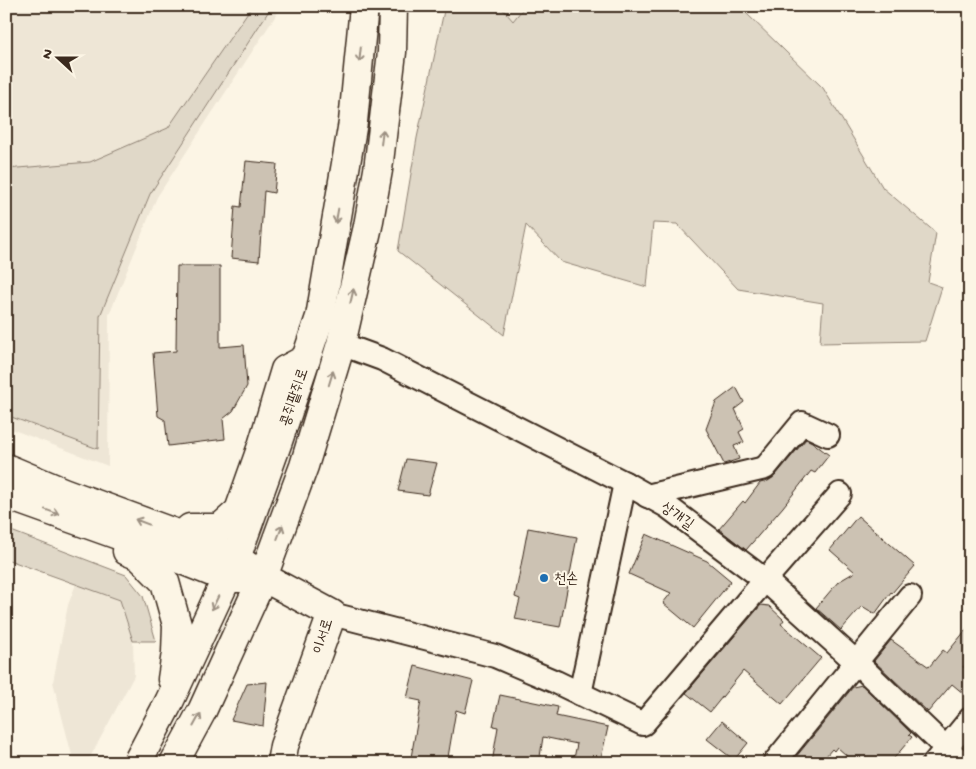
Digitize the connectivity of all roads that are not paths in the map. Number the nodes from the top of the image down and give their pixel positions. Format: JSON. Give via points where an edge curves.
{"nodes":[{"id":1,"x":364,"y":6,"type":"edge"},
{"id":2,"x":393,"y":6,"type":"edge"},
{"id":3,"x":341,"y":344,"type":"junction"},
{"id":4,"x":306,"y":359,"type":"junction"},
{"id":5,"x":828,"y":435,"type":"dead end"},
{"id":6,"x":6,"y":468,"type":"edge"},
{"id":7,"x":625,"y":483,"type":"junction"},
{"id":8,"x":840,"y":494,"type":"dead end"},
{"id":9,"x":6,"y":495,"type":"edge"},
{"id":10,"x":646,"y":496,"type":"junction"},
{"id":11,"x":181,"y":536,"type":"junction"},
{"id":12,"x":132,"y":540,"type":"junction"},
{"id":13,"x":232,"y":568,"type":"junction"},
{"id":14,"x":263,"y":578,"type":"junction"},
{"id":15,"x":765,"y":580,"type":"junction"},
{"id":16,"x":910,"y":596,"type":"dead end"},
{"id":17,"x":332,"y":614,"type":"junction"},
{"id":18,"x":856,"y":662,"type":"junction"},
{"id":19,"x":580,"y":694,"type":"junction"},
{"id":20,"x":169,"y":702,"type":"junction"},
{"id":21,"x":970,"y":718,"type":"edge"},
{"id":22,"x":940,"y":756,"type":"edge"},
{"id":23,"x":136,"y":763,"type":"edge"},
{"id":24,"x":174,"y":763,"type":"edge"},
{"id":25,"x":281,"y":763,"type":"edge"},
{"id":26,"x":774,"y":763,"type":"edge"},
{"id":27,"x":964,"y":763,"type":"edge"}],
"edges":[{"from":1,"to":4,"type":"main road","name":"콩쥐팥쥐로","one_way":true,"via":[[353,122],[320,317]]},
{"from":3,"to":2,"type":"main road","name":"콩쥐팥쥐로","one_way":true,"via":[[378,170],[392,52]]},
{"from":3,"to":7,"type":"street","name":"상개길","via":[[382,359]]},
{"from":14,"to":3,"type":"main road","name":"콩쥐팥쥐로","one_way":true,"via":[[304,466]]},
{"from":4,"to":11,"type":"main road","via":[[285,370],[239,511],[220,528],[190,528]]},
{"from":4,"to":13,"type":"main road","name":"콩쥐팥쥐로"},
{"from":5,"to":10,"type":"street","via":[[802,423],[765,468]]},
{"from":11,"to":6,"type":"main road","one_way":true},
{"from":7,"to":10,"type":"street","name":"상개길"},
{"from":7,"to":19,"type":"street"},
{"from":8,"to":15,"type":"street"},
{"from":9,"to":12,"type":"main road","one_way":true},
{"from":10,"to":15,"type":"street","name":"상개길","via":[[668,507]]},
{"from":11,"to":13,"type":"main road","via":[[196,541]]},
{"from":12,"to":13,"type":"main road"},
{"from":12,"to":20,"type":"main road","via":[[127,551],[139,556],[164,582],[176,625],[176,654]]},
{"from":13,"to":14,"type":"main road","name":"이서로"},
{"from":13,"to":20,"type":"main road","name":"콩쥐팥쥐로","one_way":true},
{"from":14,"to":17,"type":"main road","name":"이서로"},
{"from":24,"to":14,"type":"main road","name":"콩쥐팥쥐로","one_way":true,"via":[[202,711]]},
{"from":15,"to":18,"type":"street","name":"상개길"},
{"from":15,"to":19,"type":"street","via":[[643,724]]},
{"from":16,"to":18,"type":"street"},
{"from":17,"to":19,"type":"street","via":[[495,656]]},
{"from":17,"to":25,"type":"main road","name":"이서로","via":[[284,746]]},
{"from":18,"to":22,"type":"street","name":"상개길"},
{"from":18,"to":26,"type":"street"},
{"from":20,"to":23,"type":"main road","name":"콩쥐팥쥐로"},
{"from":21,"to":22,"type":"street"},
{"from":22,"to":27,"type":"street","name":"상개길"}]}
